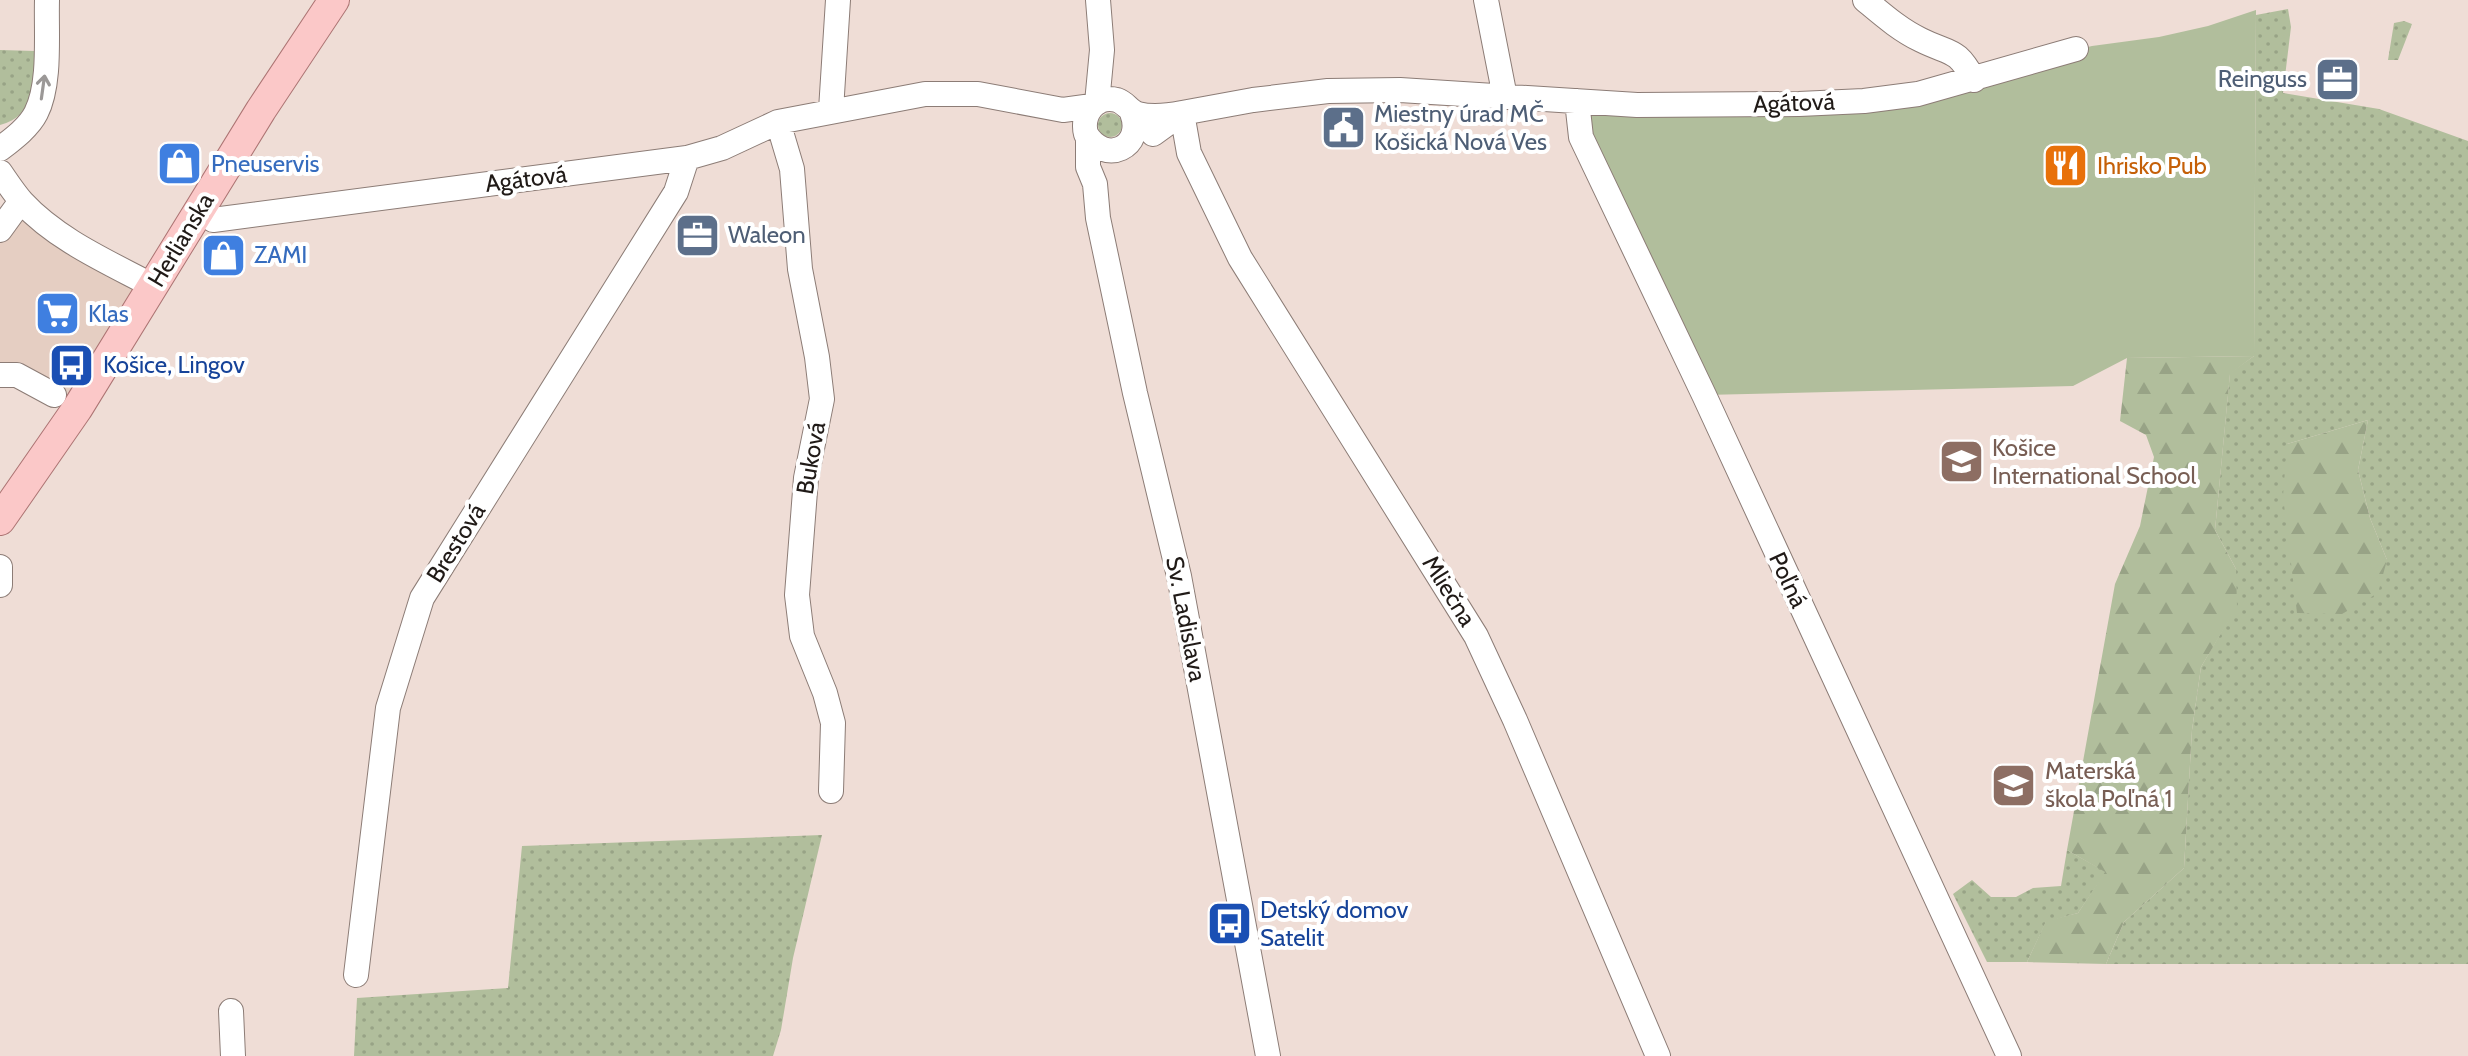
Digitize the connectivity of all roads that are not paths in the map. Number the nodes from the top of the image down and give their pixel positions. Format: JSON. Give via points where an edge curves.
{"nodes":[{"id":1,"x":47,"y":0,"type":"edge"},
{"id":2,"x":334,"y":0,"type":"edge"},
{"id":3,"x":838,"y":0,"type":"edge"},
{"id":4,"x":1098,"y":0,"type":"edge"},
{"id":5,"x":1486,"y":0,"type":"edge"},
{"id":6,"x":1865,"y":0,"type":"edge"},
{"id":7,"x":2076,"y":49,"type":"dead end"},
{"id":8,"x":1102,"y":50,"type":"junction"},
{"id":9,"x":1974,"y":80,"type":"junction"},
{"id":10,"x":1505,"y":97,"type":"junction"},
{"id":11,"x":1577,"y":101,"type":"junction"},
{"id":12,"x":1128,"y":108,"type":"junction"},
{"id":13,"x":831,"y":110,"type":"junction"},
{"id":14,"x":1182,"y":113,"type":"junction"},
{"id":15,"x":1090,"y":119,"type":"junction"},
{"id":16,"x":778,"y":122,"type":"junction"},
{"id":17,"x":1153,"y":134,"type":"junction"},
{"id":18,"x":1120,"y":147,"type":"junction"},
{"id":19,"x":0,"y":149,"type":"edge"},
{"id":20,"x":1189,"y":153,"type":"junction"},
{"id":21,"x":687,"y":158,"type":"junction"},
{"id":22,"x":0,"y":172,"type":"edge"},
{"id":23,"x":1095,"y":184,"type":"junction"},
{"id":24,"x":21,"y":201,"type":"junction"},
{"id":25,"x":213,"y":220,"type":"dead end"},
{"id":26,"x":0,"y":230,"type":"edge"},
{"id":27,"x":153,"y":286,"type":"junction"},
{"id":28,"x":0,"y":375,"type":"edge"},
{"id":29,"x":54,"y":395,"type":"dead end"},
{"id":30,"x":0,"y":520,"type":"edge"},
{"id":31,"x":0,"y":567,"type":"edge"},
{"id":32,"x":0,"y":585,"type":"edge"},
{"id":33,"x":831,"y":791,"type":"dead end"},
{"id":34,"x":356,"y":975,"type":"dead end"},
{"id":35,"x":231,"y":1011,"type":"dead end"},
{"id":36,"x":233,"y":1056,"type":"edge"},
{"id":37,"x":1268,"y":1056,"type":"edge"},
{"id":38,"x":1658,"y":1056,"type":"edge"},
{"id":39,"x":2009,"y":1056,"type":"edge"}],
"edges":[{"from":19,"to":1,"type":"street","one_way":true,"via":[[30,123],[39,105]]},
{"from":2,"to":27,"type":"main road","name":"Herlianska"},
{"from":3,"to":13,"type":"street"},
{"from":4,"to":8,"type":"street"},
{"from":5,"to":10,"type":"street"},
{"from":6,"to":9,"type":"street","via":[[1923,41],[1952,51]]},
{"from":7,"to":9,"type":"street","name":"Agátová"},
{"from":8,"to":12,"type":"street"},
{"from":8,"to":15,"type":"street","name":"Sv. Ladislava"},
{"from":9,"to":11,"type":"street","name":"Agátová","via":[[1918,94],[1799,104]]},
{"from":10,"to":11,"type":"street","name":"Agátová"},
{"from":10,"to":14,"type":"street","name":"Agátová","via":[[1328,91]]},
{"from":11,"to":39,"type":"street","name":"Poľná","via":[[1581,137]]},
{"from":12,"to":14,"type":"street","name":"Agátová","via":[[1160,116]]},
{"from":12,"to":15,"type":"street","via":[[1114,100]]},
{"from":12,"to":18,"type":"street","via":[[1136,129]]},
{"from":13,"to":15,"type":"street","name":"Agátová","via":[[925,94],[978,94]]},
{"from":13,"to":16,"type":"street","name":"Agátová"},
{"from":14,"to":17,"type":"street"},
{"from":14,"to":20,"type":"street","name":"Mliečna"},
{"from":15,"to":18,"type":"street","via":[[1100,149]]},
{"from":15,"to":23,"type":"street","name":"Sv. Ladislava","via":[[1088,167]]},
{"from":16,"to":21,"type":"street","name":"Agátová"},
{"from":16,"to":33,"type":"street","name":"Buková","via":[[792,169],[800,269],[822,399],[806,478],[797,595],[802,636],[833,723]]},
{"from":17,"to":18,"type":"street"},
{"from":17,"to":20,"type":"street"},
{"from":18,"to":23,"type":"street"},
{"from":20,"to":38,"type":"street","name":"Mliečna","via":[[1240,258],[1476,636]]},
{"from":21,"to":25,"type":"street","name":"Agátová"},
{"from":21,"to":34,"type":"street","name":"Brestová","via":[[676,192],[422,598],[388,708]]},
{"from":22,"to":24,"type":"street"},
{"from":23,"to":37,"type":"street","name":"Sv. Ladislava","via":[[1132,379],[1179,576]]},
{"from":24,"to":26,"type":"street"},
{"from":24,"to":27,"type":"street","via":[[87,251]]},
{"from":27,"to":30,"type":"main road","name":"Herlianska"},
{"from":28,"to":29,"type":"street","via":[[17,375]]},
{"from":31,"to":32,"type":"street"},
{"from":35,"to":36,"type":"street"}]}
